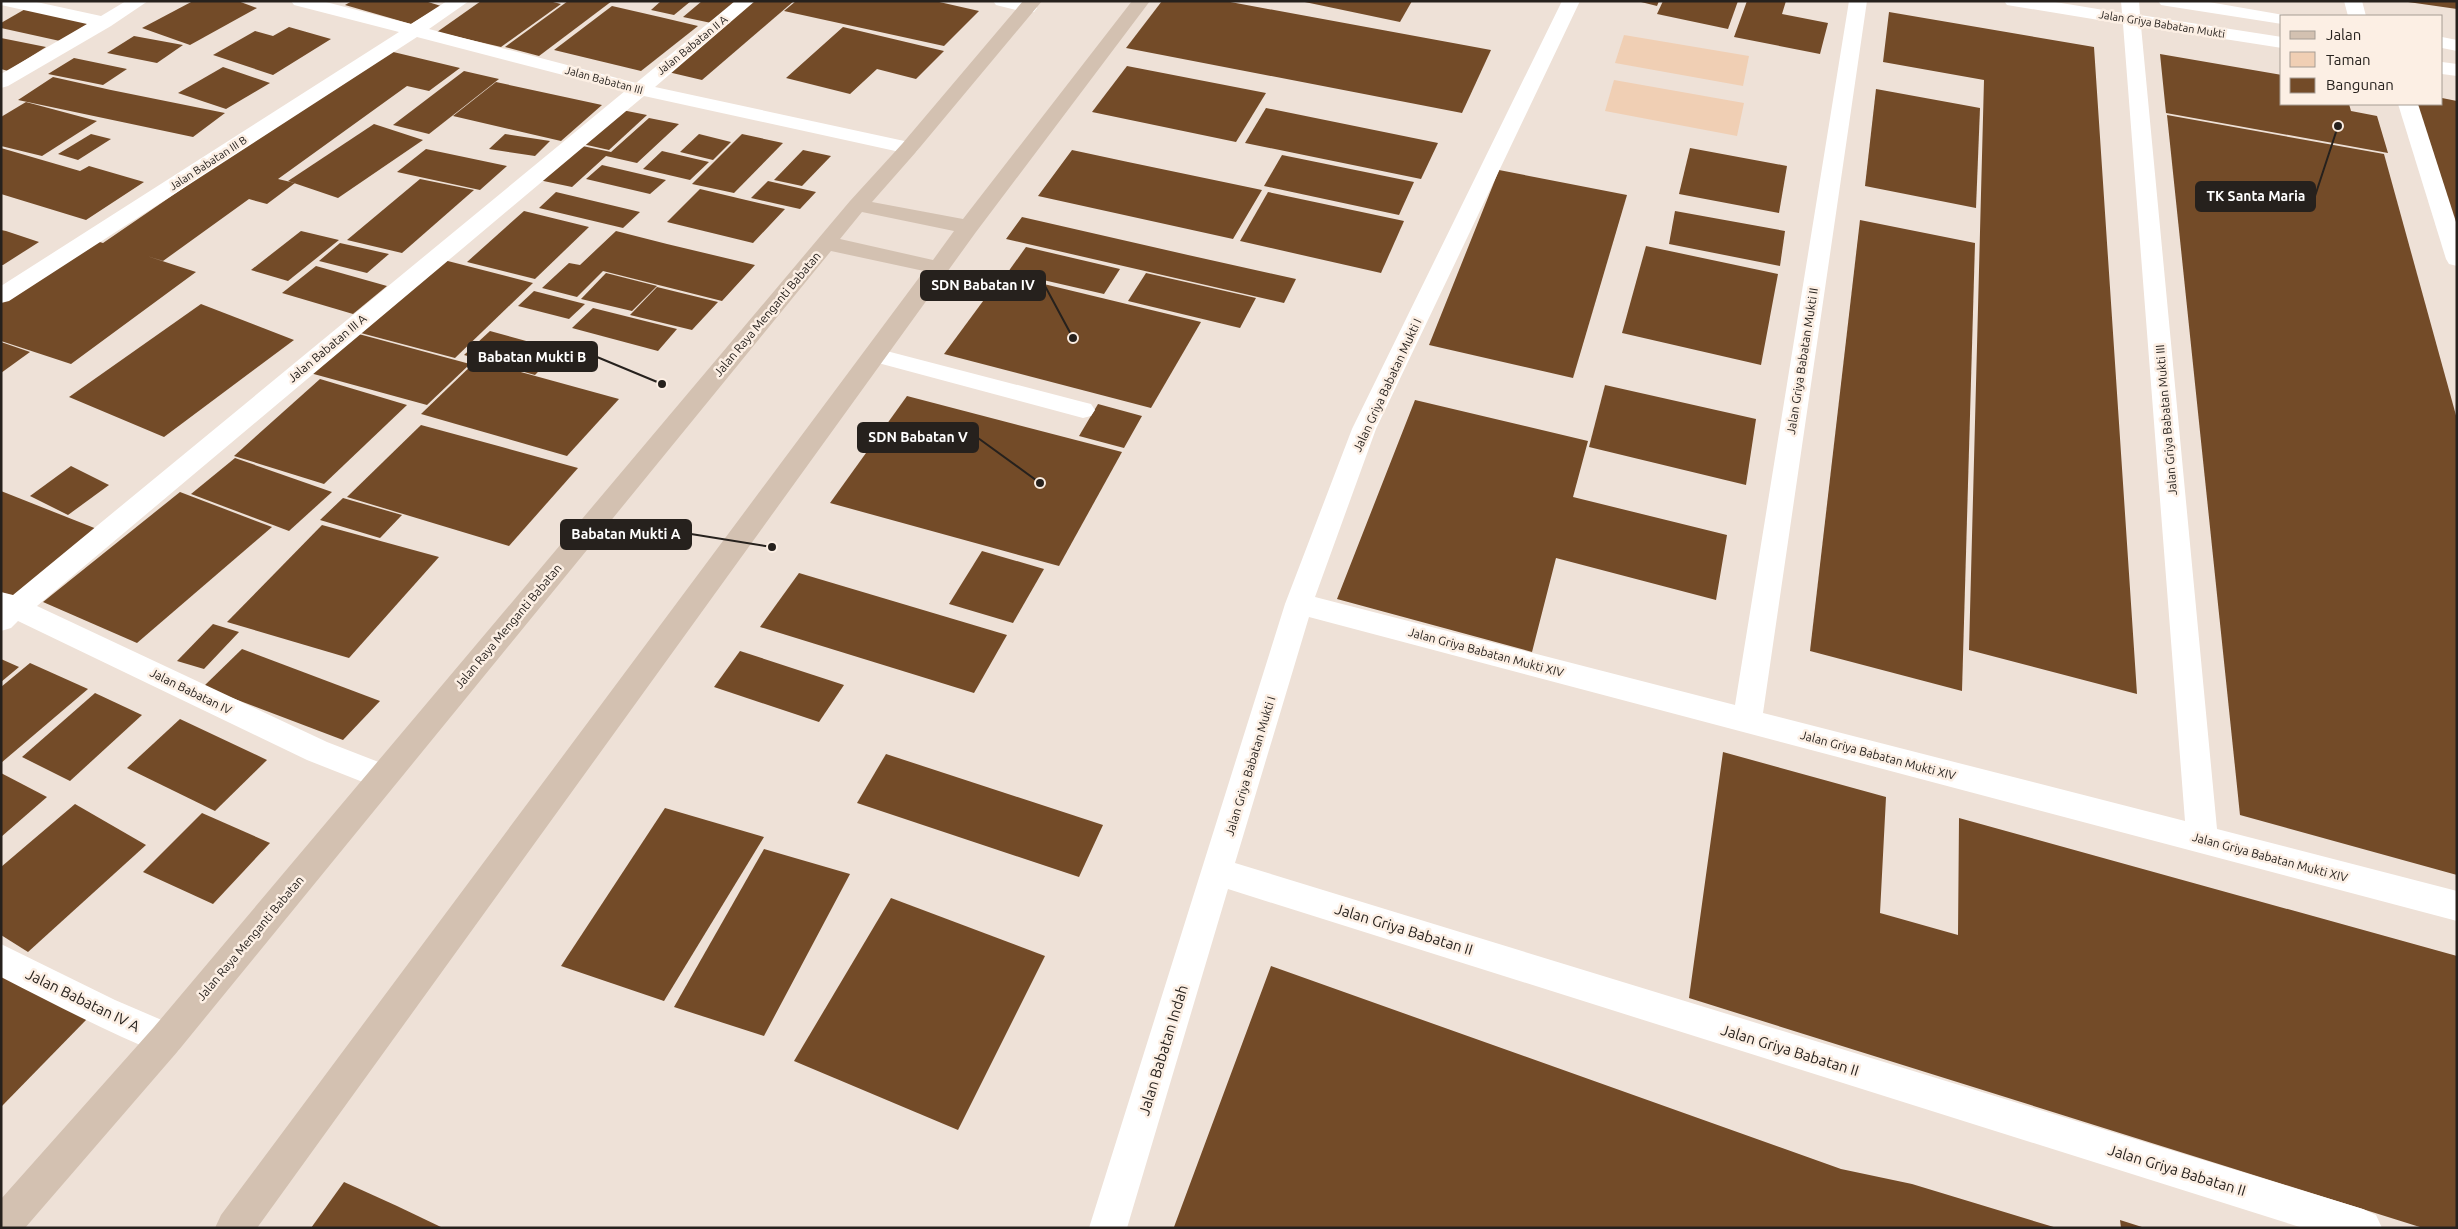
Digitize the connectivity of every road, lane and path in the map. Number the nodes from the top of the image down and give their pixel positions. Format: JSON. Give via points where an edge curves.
{"nodes":[{"id":1,"x":139,"y":1,"type":"edge"},
{"id":2,"x":300,"y":1,"type":"edge"},
{"id":3,"x":460,"y":1,"type":"edge"},
{"id":4,"x":746,"y":1,"type":"edge"},
{"id":5,"x":1002,"y":1,"type":"edge"},
{"id":6,"x":1141,"y":1,"type":"edge"},
{"id":7,"x":1571,"y":1,"type":"edge"},
{"id":8,"x":1858,"y":1,"type":"edge"},
{"id":9,"x":2013,"y":1,"type":"edge"},
{"id":10,"x":2167,"y":1,"type":"edge"},
{"id":11,"x":2353,"y":1,"type":"edge"},
{"id":12,"x":17,"y":2,"type":"edge"},
{"id":13,"x":1031,"y":4,"type":"edge"},
{"id":14,"x":2131,"y":10,"type":"edge"},
{"id":15,"x":2356,"y":15,"type":"edge"},
{"id":16,"x":1,"y":16,"type":"edge"},
{"id":17,"x":2280,"y":19,"type":"edge"},
{"id":18,"x":105,"y":22,"type":"junction"},
{"id":19,"x":414,"y":30,"type":"junction"},
{"id":20,"x":2280,"y":43,"type":"edge"},
{"id":21,"x":2443,"y":44,"type":"edge"},
{"id":22,"x":2457,"y":46,"type":"edge"},
{"id":23,"x":2443,"y":68,"type":"edge"},
{"id":24,"x":2457,"y":70,"type":"edge"},
{"id":25,"x":1,"y":82,"type":"edge"},
{"id":26,"x":638,"y":89,"type":"junction"},
{"id":27,"x":2408,"y":105,"type":"edge"},
{"id":28,"x":909,"y":148,"type":"junction"},
{"id":29,"x":857,"y":205,"type":"junction"},
{"id":30,"x":968,"y":227,"type":"junction"},
{"id":31,"x":826,"y":243,"type":"junction"},
{"id":32,"x":2457,"y":259,"type":"edge"},
{"id":33,"x":940,"y":268,"type":"junction"},
{"id":34,"x":1,"y":296,"type":"edge"},
{"id":35,"x":876,"y":355,"type":"junction"},
{"id":36,"x":1083,"y":410,"type":"dead end"},
{"id":37,"x":1298,"y":604,"type":"junction"},
{"id":38,"x":6,"y":610,"type":"edge"},
{"id":39,"x":1748,"y":721,"type":"junction"},
{"id":40,"x":383,"y":777,"type":"junction"},
{"id":41,"x":2202,"y":840,"type":"junction"},
{"id":42,"x":1218,"y":872,"type":"junction"},
{"id":43,"x":2457,"y":906,"type":"edge"},
{"id":44,"x":1,"y":960,"type":"edge"},
{"id":45,"x":166,"y":1039,"type":"junction"},
{"id":46,"x":1,"y":1227,"type":"edge"},
{"id":47,"x":1110,"y":1227,"type":"edge"},
{"id":48,"x":234,"y":1228,"type":"edge"},
{"id":49,"x":2363,"y":1228,"type":"edge"}],
"edges":[{"from":1,"to":18,"type":"street"},
{"from":2,"to":19,"type":"street","name":"Jalan Babatan III"},
{"from":3,"to":19,"type":"street","name":"Jalan Babatan III B"},
{"from":4,"to":26,"type":"street","name":"Jalan Babatan II A"},
{"from":5,"to":13,"type":"street"},
{"from":6,"to":30,"type":"main road"},
{"from":7,"to":37,"type":"street","name":"Jalan Griya Babatan Mukti I","via":[[1364,429]]},
{"from":8,"to":39,"type":"street","name":"Jalan Griya Babatan Mukti II"},
{"from":9,"to":14,"type":"street","name":"Jalan Griya Babatan Mukti"},
{"from":10,"to":17,"type":"street","name":"Jalan Griya Babatan Mukti"},
{"from":11,"to":15,"type":"street"},
{"from":12,"to":16,"type":"street"},
{"from":12,"to":18,"type":"street"},
{"from":13,"to":28,"type":"main road","name":"Jalan Raya Menganti Babatan"},
{"from":14,"to":20,"type":"street","name":"Jalan Griya Babatan Mukti"},
{"from":14,"to":41,"type":"street","name":"Jalan Griya Babatan Mukti III"},
{"from":18,"to":25,"type":"street"},
{"from":19,"to":26,"type":"street","name":"Jalan Babatan III"},
{"from":19,"to":34,"type":"street","name":"Jalan Babatan III B"},
{"from":21,"to":22,"type":"street"},
{"from":23,"to":24,"type":"street"},
{"from":26,"to":28,"type":"street","name":"Jalan Babatan III"},
{"from":26,"to":38,"type":"street","name":"Jalan Babatan III A"},
{"from":27,"to":32,"type":"street"},
{"from":28,"to":29,"type":"main road","name":"Jalan Raya Menganti Babatan"},
{"from":29,"to":30,"type":"main road"},
{"from":29,"to":31,"type":"main road","name":"Jalan Raya Menganti Babatan"},
{"from":30,"to":33,"type":"main road"},
{"from":31,"to":33,"type":"main road"},
{"from":31,"to":40,"type":"main road","name":"Jalan Raya Menganti Babatan"},
{"from":33,"to":35,"type":"main road"},
{"from":35,"to":36,"type":"lane"},
{"from":35,"to":48,"type":"main road"},
{"from":37,"to":39,"type":"street","name":"Jalan Griya Babatan Mukti XIV"},
{"from":37,"to":42,"type":"street","name":"Jalan Griya Babatan Mukti I"},
{"from":38,"to":40,"type":"street","name":"Jalan Babatan IV","via":[[317,751]]},
{"from":39,"to":41,"type":"street","name":"Jalan Griya Babatan Mukti XIV"},
{"from":40,"to":45,"type":"main road","name":"Jalan Raya Menganti Babatan"},
{"from":41,"to":43,"type":"street","name":"Jalan Griya Babatan Mukti XIV"},
{"from":42,"to":47,"type":"street","name":"Jalan Babatan Indah"},
{"from":42,"to":49,"type":"street","name":"Jalan Griya Babatan II"},
{"from":44,"to":45,"type":"street","name":"Jalan Babatan IV A","via":[[103,1012]]},
{"from":45,"to":46,"type":"main road","name":"Jalan Raya Menganti Babatan"}]}
